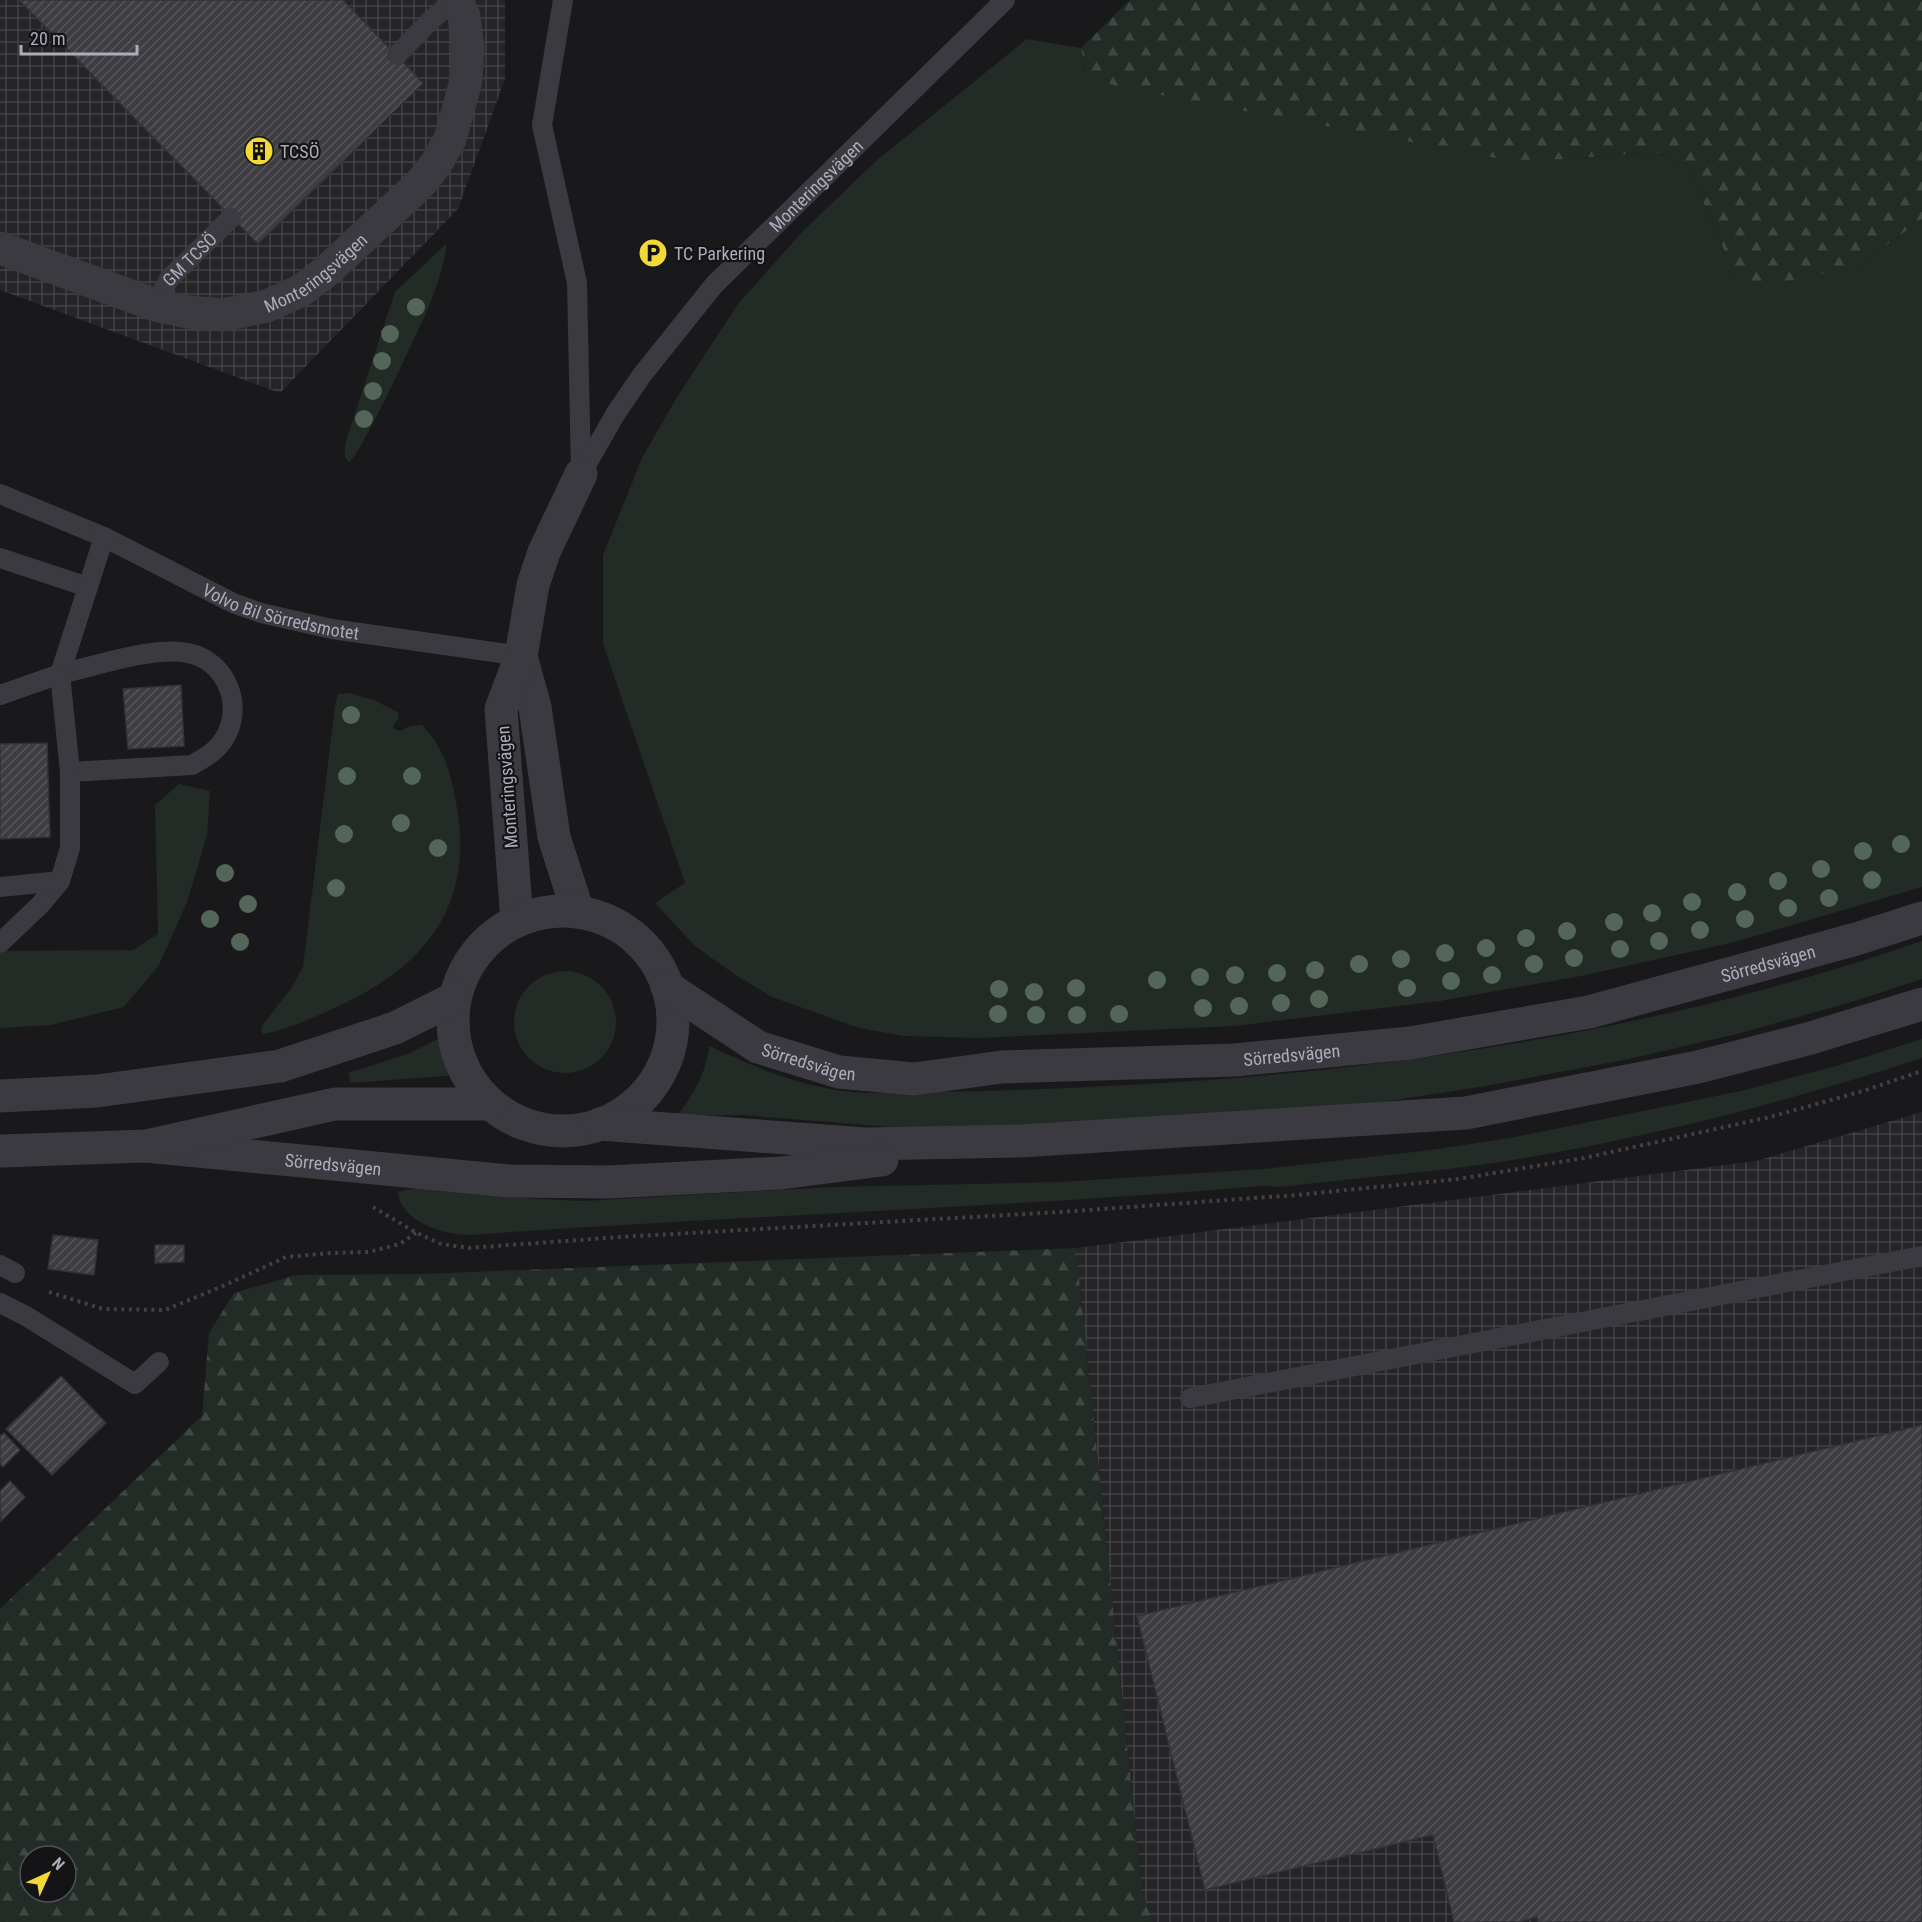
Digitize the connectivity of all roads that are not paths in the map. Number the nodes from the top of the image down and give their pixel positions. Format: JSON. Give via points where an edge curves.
{"nodes":[{"id":1,"x":455,"y":0,"type":"edge"},
{"id":2,"x":563,"y":0,"type":"edge"},
{"id":3,"x":1005,"y":0,"type":"edge"},
{"id":4,"x":397,"y":55,"type":"dead end"},
{"id":5,"x":231,"y":218,"type":"dead end"},
{"id":6,"x":0,"y":249,"type":"edge"},
{"id":7,"x":155,"y":305,"type":"junction"},
{"id":8,"x":581,"y":474,"type":"junction"},
{"id":9,"x":0,"y":494,"type":"edge"},
{"id":10,"x":105,"y":537,"type":"junction"},
{"id":11,"x":0,"y":558,"type":"edge"},
{"id":12,"x":88,"y":587,"type":"junction"},
{"id":13,"x":521,"y":656,"type":"junction"},
{"id":14,"x":60,"y":674,"type":"junction"},
{"id":15,"x":0,"y":695,"type":"edge"},
{"id":16,"x":70,"y":772,"type":"junction"},
{"id":17,"x":60,"y":881,"type":"junction"},
{"id":18,"x":0,"y":887,"type":"edge"},
{"id":19,"x":578,"y":912,"type":"junction"},
{"id":20,"x":1922,"y":918,"type":"edge"},
{"id":21,"x":517,"y":921,"type":"junction"},
{"id":22,"x":1,"y":942,"type":"edge"},
{"id":23,"x":667,"y":987,"type":"junction"},
{"id":24,"x":455,"y":998,"type":"junction"},
{"id":25,"x":1922,"y":1004,"type":"edge"},
{"id":26,"x":0,"y":1096,"type":"edge"},
{"id":27,"x":490,"y":1104,"type":"junction"},
{"id":28,"x":600,"y":1124,"type":"junction"},
{"id":29,"x":1020,"y":1141,"type":"junction"},
{"id":30,"x":146,"y":1146,"type":"junction"},
{"id":31,"x":0,"y":1150,"type":"edge"},
{"id":32,"x":1922,"y":1256,"type":"edge"},
{"id":33,"x":0,"y":1303,"type":"edge"},
{"id":34,"x":159,"y":1362,"type":"dead end"},
{"id":35,"x":1190,"y":1398,"type":"dead end"}],
"edges":[{"from":1,"to":4,"type":"lane"},
{"from":1,"to":7,"type":"street","name":"Monteringsvägen","via":[[464,16],[468,48],[466,81],[450,139],[421,183],[328,269],[294,294],[267,306],[223,315]]},
{"from":2,"to":8,"type":"lane","name":"Monteringsvägen","via":[[542,125],[577,283]]},
{"from":3,"to":8,"type":"lane","name":"Monteringsvägen","via":[[714,285],[635,385]]},
{"from":5,"to":7,"type":"lane","name":"GM TCSÖ","via":[[169,279]]},
{"from":6,"to":7,"type":"street","name":"Monteringsvägen"},
{"from":8,"to":13,"type":"street","name":"Monteringsvägen","via":[[533,585]]},
{"from":9,"to":10,"type":"lane","name":"Volvo Bil Sörredsmotet"},
{"from":10,"to":12,"type":"lane"},
{"from":10,"to":13,"type":"lane","name":"Volvo Bil Sörredsmotet","via":[[233,603],[261,613],[332,629]]},
{"from":11,"to":12,"type":"lane"},
{"from":12,"to":14,"type":"lane"},
{"from":13,"to":19,"type":"street","name":"Monteringsvägen","via":[[535,707],[554,837]]},
{"from":13,"to":21,"type":"street","name":"Monteringsvägen","via":[[501,709]]},
{"from":14,"to":15,"type":"lane"},
{"from":14,"to":16,"type":"lane"},
{"from":14,"to":16,"type":"lane","via":[[163,650],[207,658],[231,688],[231,725],[208,756],[192,765]]},
{"from":16,"to":17,"type":"lane","via":[[70,848]]},
{"from":17,"to":18,"type":"lane"},
{"from":17,"to":22,"type":"lane"},
{"from":19,"to":21,"type":"street","name":"Sörredsvägen","via":[[553,912]]},
{"from":19,"to":23,"type":"street","name":"Sörredsvägen","via":[[611,922],[640,943],[661,971]]},
{"from":20,"to":23,"type":"street","name":"Sörredsvägen","via":[[1589,1012],[1410,1043],[1235,1060],[1002,1067],[914,1079],[839,1072],[758,1047]]},
{"from":21,"to":24,"type":"street","name":"Sörredsvägen","via":[[477,952]]},
{"from":23,"to":28,"type":"street","name":"Sörredsvägen","via":[[672,1004],[672,1034],[658,1077],[628,1110]]},
{"from":24,"to":26,"type":"street","via":[[395,1028],[280,1066],[97,1091]]},
{"from":24,"to":27,"type":"street","name":"Sörredsvägen","via":[[454,1036],[461,1062],[473,1085]]},
{"from":25,"to":29,"type":"street","name":"Sörredsvägen","via":[[1698,1067],[1466,1113]]},
{"from":27,"to":28,"type":"street","name":"Sörredsvägen","via":[[515,1120],[543,1129],[572,1131]]},
{"from":27,"to":30,"type":"street","name":"Sörredsvägen","via":[[335,1104]]},
{"from":28,"to":29,"type":"street","name":"Sörredsvägen","via":[[866,1144]]},
{"from":29,"to":30,"type":"street","name":"Sörredsvägen","via":[[781,1173],[609,1182],[510,1180]]},
{"from":30,"to":31,"type":"street","name":"Sörredsvägen"},
{"from":32,"to":35,"type":"lane"},
{"from":33,"to":34,"type":"lane","via":[[135,1384]]}]}
